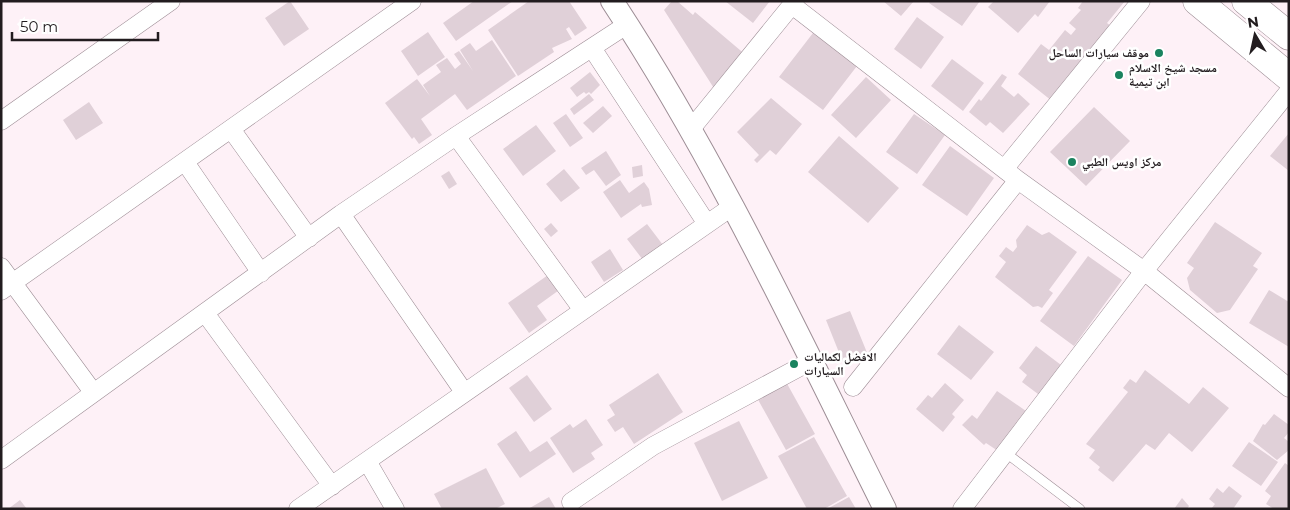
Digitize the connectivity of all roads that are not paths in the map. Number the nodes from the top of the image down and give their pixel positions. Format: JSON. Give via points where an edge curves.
{"nodes":[{"id":1,"x":171,"y":1,"type":"edge"},
{"id":2,"x":412,"y":1,"type":"edge"},
{"id":3,"x":612,"y":1,"type":"edge"},
{"id":4,"x":1141,"y":1,"type":"edge"},
{"id":5,"x":1197,"y":1,"type":"edge"},
{"id":6,"x":1246,"y":1,"type":"edge"},
{"id":7,"x":794,"y":3,"type":"edge"},
{"id":8,"x":628,"y":24,"type":"junction"},
{"id":9,"x":1289,"y":36,"type":"edge"},
{"id":10,"x":592,"y":48,"type":"junction"},
{"id":11,"x":1289,"y":78,"type":"edge"},
{"id":12,"x":1289,"y":91,"type":"edge"},
{"id":13,"x":1,"y":121,"type":"edge"},
{"id":14,"x":231,"y":129,"type":"junction"},
{"id":15,"x":691,"y":129,"type":"junction"},
{"id":16,"x":456,"y":136,"type":"junction"},
{"id":17,"x":185,"y":162,"type":"junction"},
{"id":18,"x":1012,"y":174,"type":"junction"},
{"id":19,"x":733,"y":206,"type":"junction"},
{"id":20,"x":341,"y":214,"type":"junction"},
{"id":21,"x":707,"y":224,"type":"junction"},
{"id":22,"x":309,"y":238,"type":"junction"},
{"id":23,"x":1,"y":267,"type":"edge"},
{"id":24,"x":1144,"y":271,"type":"junction"},
{"id":25,"x":261,"y":273,"type":"junction"},
{"id":26,"x":7,"y":287,"type":"edge"},
{"id":27,"x":582,"y":310,"type":"junction"},
{"id":28,"x":205,"y":313,"type":"junction"},
{"id":29,"x":811,"y":361,"type":"junction"},
{"id":30,"x":853,"y":387,"type":"dead end"},
{"id":31,"x":1289,"y":388,"type":"edge"},
{"id":32,"x":93,"y":392,"type":"junction"},
{"id":33,"x":464,"y":392,"type":"junction"},
{"id":34,"x":1006,"y":453,"type":"junction"},
{"id":35,"x":1,"y":460,"type":"edge"},
{"id":36,"x":367,"y":461,"type":"junction"},
{"id":37,"x":332,"y":486,"type":"junction"},
{"id":38,"x":571,"y":502,"type":"dead end"},
{"id":39,"x":298,"y":509,"type":"edge"},
{"id":40,"x":395,"y":509,"type":"edge"},
{"id":41,"x":885,"y":509,"type":"edge"},
{"id":42,"x":962,"y":509,"type":"edge"},
{"id":43,"x":1080,"y":509,"type":"edge"}],
"edges":[{"from":1,"to":13,"type":"street"},
{"from":2,"to":14,"type":"street"},
{"from":3,"to":8,"type":"street"},
{"from":4,"to":18,"type":"street"},
{"from":5,"to":11,"type":"main road"},
{"from":6,"to":9,"type":"main road"},
{"from":7,"to":15,"type":"street"},
{"from":7,"to":18,"type":"street"},
{"from":8,"to":10,"type":"street"},
{"from":8,"to":15,"type":"street"},
{"from":10,"to":16,"type":"street"},
{"from":10,"to":21,"type":"street"},
{"from":12,"to":24,"type":"street"},
{"from":14,"to":17,"type":"street"},
{"from":14,"to":22,"type":"street"},
{"from":15,"to":19,"type":"street"},
{"from":16,"to":20,"type":"street"},
{"from":16,"to":27,"type":"street"},
{"from":17,"to":25,"type":"street"},
{"from":17,"to":26,"type":"street"},
{"from":18,"to":24,"type":"street"},
{"from":18,"to":30,"type":"street"},
{"from":19,"to":21,"type":"street"},
{"from":19,"to":29,"type":"street"},
{"from":20,"to":22,"type":"street"},
{"from":20,"to":33,"type":"street"},
{"from":21,"to":27,"type":"street"},
{"from":22,"to":25,"type":"street"},
{"from":23,"to":26,"type":"street"},
{"from":24,"to":31,"type":"street"},
{"from":24,"to":34,"type":"street"},
{"from":25,"to":28,"type":"street"},
{"from":26,"to":32,"type":"street"},
{"from":27,"to":33,"type":"street"},
{"from":28,"to":32,"type":"street"},
{"from":28,"to":37,"type":"street"},
{"from":29,"to":38,"type":"street","via":[[653,446]]},
{"from":29,"to":41,"type":"street"},
{"from":32,"to":35,"type":"street"},
{"from":33,"to":36,"type":"street"},
{"from":34,"to":42,"type":"street"},
{"from":34,"to":43,"type":"lane"},
{"from":36,"to":37,"type":"street"},
{"from":36,"to":40,"type":"street"},
{"from":37,"to":39,"type":"street"}]}
